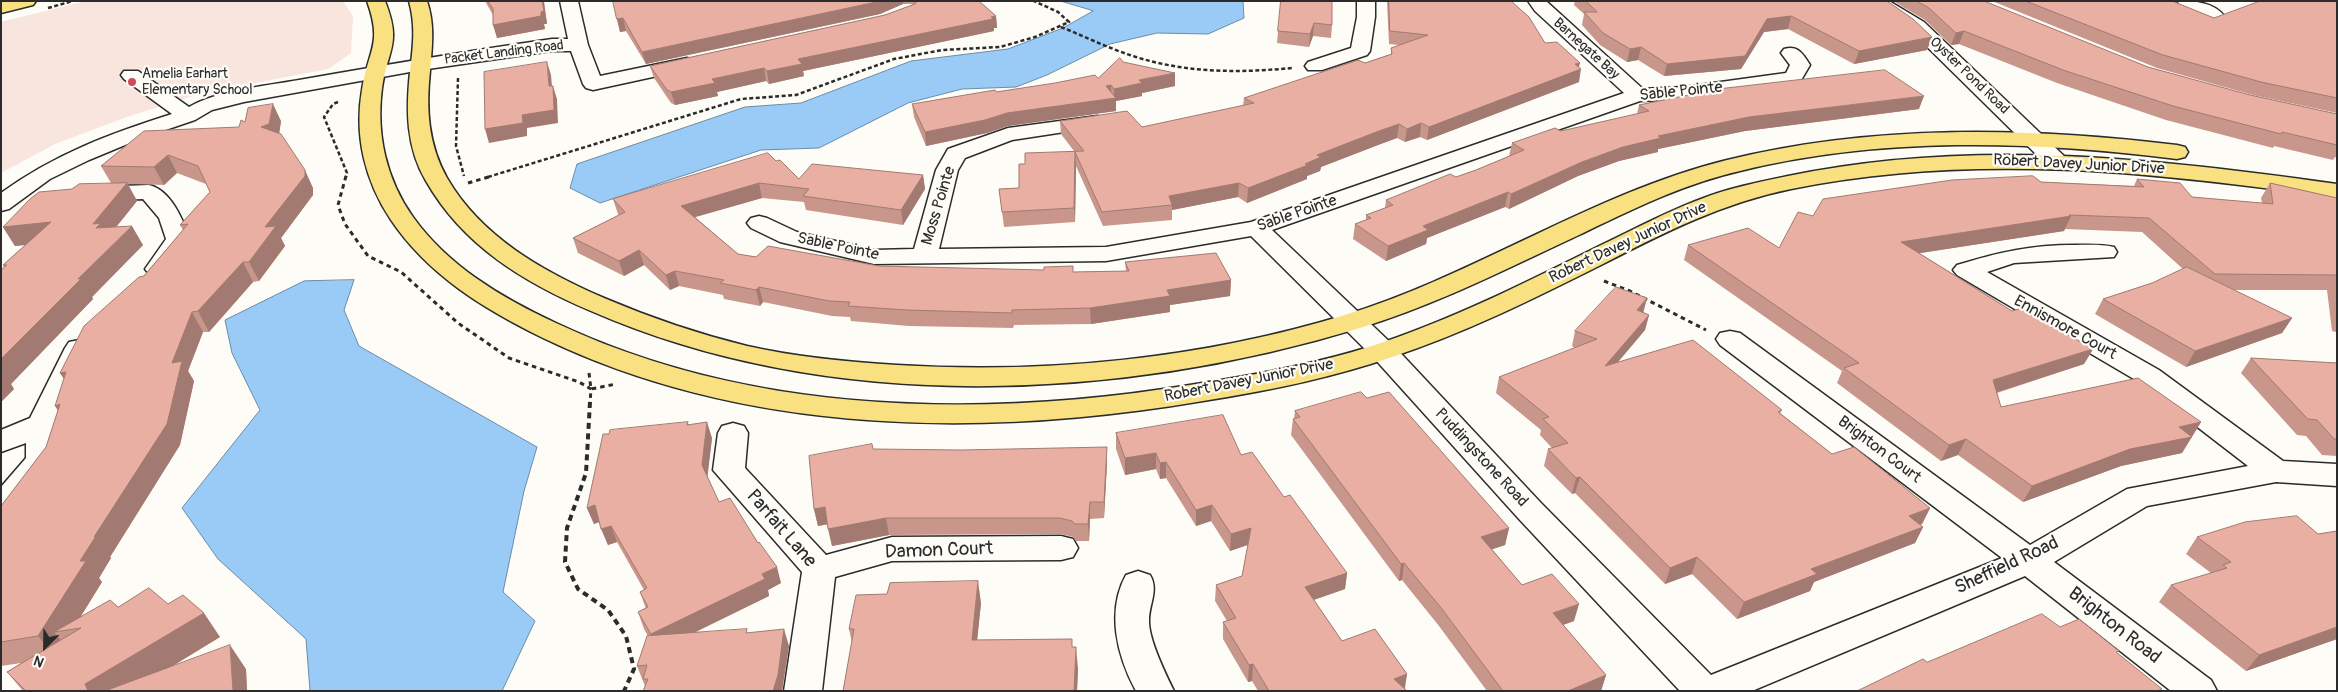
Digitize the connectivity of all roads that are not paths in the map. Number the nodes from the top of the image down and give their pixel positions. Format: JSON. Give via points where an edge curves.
{"nodes":[{"id":1,"x":27,"y":1,"type":"edge"},
{"id":2,"x":376,"y":1,"type":"edge"},
{"id":3,"x":418,"y":1,"type":"edge"},
{"id":4,"x":569,"y":1,"type":"edge"},
{"id":5,"x":1366,"y":1,"type":"edge"},
{"id":6,"x":1537,"y":1,"type":"edge"},
{"id":7,"x":1876,"y":1,"type":"edge"},
{"id":8,"x":2189,"y":2,"type":"edge"},
{"id":9,"x":1,"y":8,"type":"edge"},
{"id":10,"x":2216,"y":17,"type":"edge"},
{"id":11,"x":579,"y":45,"type":"junction"},
{"id":12,"x":1791,"y":52,"type":"dead end"},
{"id":13,"x":706,"y":59,"type":"edge"},
{"id":14,"x":1315,"y":66,"type":"road end"},
{"id":15,"x":421,"y":71,"type":"junction"},
{"id":16,"x":131,"y":76,"type":"dead end"},
{"id":17,"x":374,"y":78,"type":"junction"},
{"id":18,"x":1638,"y":95,"type":"junction"},
{"id":19,"x":188,"y":116,"type":"junction"},
{"id":20,"x":1120,"y":119,"type":"edge"},
{"id":21,"x":2033,"y":139,"type":"junction"},
{"id":22,"x":2055,"y":160,"type":"junction"},
{"id":23,"x":2337,"y":178,"type":"edge"},
{"id":24,"x":2337,"y":191,"type":"edge"},
{"id":25,"x":73,"y":195,"type":"edge"},
{"id":26,"x":45,"y":196,"type":"edge"},
{"id":27,"x":4,"y":199,"type":"edge"},
{"id":28,"x":759,"y":223,"type":"dead end"},
{"id":29,"x":1256,"y":228,"type":"junction"},
{"id":30,"x":2104,"y":252,"type":"dead end"},
{"id":31,"x":924,"y":257,"type":"junction"},
{"id":32,"x":139,"y":290,"type":"edge"},
{"id":33,"x":1352,"y":322,"type":"junction"},
{"id":34,"x":97,"y":328,"type":"edge"},
{"id":35,"x":1730,"y":339,"type":"road end"},
{"id":36,"x":1383,"y":351,"type":"junction"},
{"id":37,"x":42,"y":424,"type":"junction"},
{"id":38,"x":733,"y":433,"type":"dead end"},
{"id":39,"x":1,"y":442,"type":"edge"},
{"id":40,"x":2276,"y":471,"type":"junction"},
{"id":41,"x":2337,"y":475,"type":"edge"},
{"id":42,"x":1,"y":510,"type":"edge"},
{"id":43,"x":1061,"y":548,"type":"dead end"},
{"id":44,"x":2029,"y":561,"type":"junction"},
{"id":45,"x":819,"y":570,"type":"junction"},
{"id":46,"x":1138,"y":584,"type":"dead end"},
{"id":47,"x":803,"y":691,"type":"edge"},
{"id":48,"x":1155,"y":691,"type":"edge"},
{"id":49,"x":1703,"y":691,"type":"edge"},
{"id":50,"x":1712,"y":691,"type":"edge"},
{"id":51,"x":2198,"y":691,"type":"edge"}],
"edges":[{"from":1,"to":9,"type":"main road"},
{"from":2,"to":17,"type":"main road","name":"Robert Davey Junior Drive","via":[[385,30]]},
{"from":3,"to":15,"type":"main road","name":"Robert Davey Junior Drive","via":[[425,36]]},
{"from":4,"to":11,"type":"street"},
{"from":5,"to":14,"type":"street","via":[[1360,51]]},
{"from":6,"to":18,"type":"street","name":"Barnegate Bay"},
{"from":7,"to":21,"type":"street","name":"Oyster Pond Road","via":[[1917,26]]},
{"from":8,"to":10,"type":"street"},
{"from":11,"to":13,"type":"street","via":[[593,84]]},
{"from":11,"to":15,"type":"street","name":"Packet Landing Road","via":[[552,45]]},
{"from":11,"to":15,"type":"street","name":"Packet Landing Road","via":[[552,58],[459,72]]},
{"from":12,"to":18,"type":"street","name":"Sable Pointe","via":[[1800,65],[1793,78],[1684,93]]},
{"from":15,"to":17,"type":"street","name":"Packet Landing Road"},
{"from":15,"to":33,"type":"main road","name":"Robert Davey Junior Drive","via":[[417,127],[422,148],[437,181],[461,215],[495,248],[543,279],[599,308],[668,335],[834,370],[928,376],[1020,376],[1114,370],[1211,357]]},
{"from":16,"to":19,"type":"street"},
{"from":17,"to":19,"type":"street","name":"Packet Landing Road","via":[[243,96],[205,106]]},
{"from":17,"to":36,"type":"main road","name":"Robert Davey Junior Drive","via":[[373,158],[387,195],[410,232],[446,269],[496,303],[554,335],[629,365],[714,387],[812,405],[917,413],[1018,412],[1122,405],[1243,386]]},
{"from":18,"to":29,"type":"street","name":"Sable Pointe"},
{"from":19,"to":27,"type":"street","name":"Packet Landing Road","via":[[134,133],[81,155],[42,174]]},
{"from":20,"to":31,"type":"street","name":"Moss Pointe","via":[[1008,134],[956,154],[948,170]]},
{"from":21,"to":22,"type":"street","name":"Oyster Pond Road"},
{"from":21,"to":23,"type":"main road","name":"Robert Davey Junior Drive","via":[[2133,146]]},
{"from":21,"to":33,"type":"main road","name":"Robert Davey Junior Drive","via":[[1888,142],[1823,149],[1740,164],[1641,196],[1467,278]]},
{"from":22,"to":24,"type":"main road","name":"Robert Davey Junior Drive","via":[[2150,167]]},
{"from":22,"to":36,"type":"main road","name":"Robert Davey Junior Drive","via":[[1915,163],[1852,170],[1728,197],[1680,216],[1448,328]]},
{"from":25,"to":32,"type":"street","via":[[149,192],[170,217],[178,240],[154,277]]},
{"from":26,"to":27,"type":"street"},
{"from":28,"to":31,"type":"street","name":"Sable Pointe","via":[[788,237],[874,257]]},
{"from":29,"to":31,"type":"street","name":"Sable Pointe","via":[[1106,254]]},
{"from":29,"to":33,"type":"street","name":"Puddingstone Road"},
{"from":30,"to":40,"type":"street","name":"Ennismore Court","via":[[2012,256],[1966,270],[2150,376]]},
{"from":33,"to":36,"type":"street","name":"Puddingstone Road"},
{"from":34,"to":37,"type":"street","via":[[82,340]]},
{"from":35,"to":44,"type":"street","name":"Brighton Court"},
{"from":36,"to":49,"type":"street","name":"Puddingstone Road","via":[[1530,512]]},
{"from":37,"to":39,"type":"street"},
{"from":37,"to":42,"type":"street","via":[[41,460]]},
{"from":38,"to":45,"type":"street","name":"Parfait Lane","via":[[729,470]]},
{"from":40,"to":41,"type":"street","name":"Sheffield Road"},
{"from":40,"to":44,"type":"street","name":"Sheffield Road","via":[[2138,497]]},
{"from":43,"to":45,"type":"street","name":"Damon Court","via":[[892,549]]},
{"from":44,"to":50,"type":"street","name":"Sheffield Road"},
{"from":44,"to":51,"type":"street","name":"Brighton Road"},
{"from":45,"to":47,"type":"street","name":"Parfait Lane"},
{"from":46,"to":48,"type":"street","via":[[1130,622],[1146,675]]}]}
